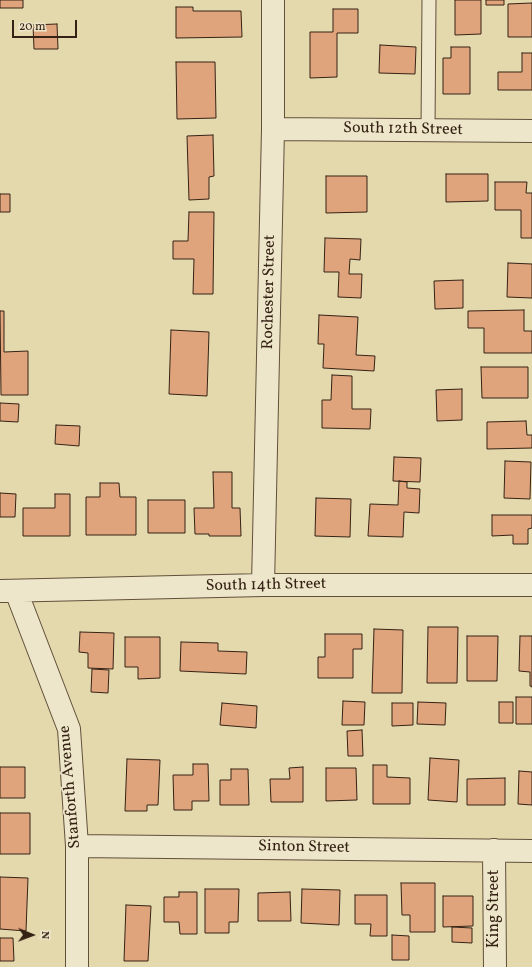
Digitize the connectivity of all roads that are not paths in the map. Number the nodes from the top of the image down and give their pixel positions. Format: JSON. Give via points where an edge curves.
{"nodes":[{"id":1,"x":273,"y":0,"type":"edge"},
{"id":2,"x":429,"y":0,"type":"edge"},
{"id":3,"x":273,"y":128,"type":"junction"},
{"id":4,"x":428,"y":130,"type":"junction"},
{"id":5,"x":532,"y":131,"type":"edge"},
{"id":6,"x":263,"y":585,"type":"junction"},
{"id":7,"x":532,"y":585,"type":"edge"},
{"id":8,"x":8,"y":591,"type":"edge"},
{"id":9,"x":77,"y":846,"type":"junction"},
{"id":10,"x":494,"y":850,"type":"junction"},
{"id":11,"x":532,"y":851,"type":"edge"},
{"id":12,"x":76,"y":967,"type":"edge"},
{"id":13,"x":495,"y":967,"type":"edge"}],
"edges":[{"from":1,"to":3,"type":"street","name":"Rochester Street"},
{"from":2,"to":4,"type":"lane"},
{"from":3,"to":4,"type":"street","name":"South 12th Street"},
{"from":3,"to":6,"type":"street","name":"Rochester Street"},
{"from":4,"to":5,"type":"street","name":"South 12th Street"},
{"from":6,"to":7,"type":"street","name":"South 14th Street"},
{"from":6,"to":8,"type":"street","name":"South 14th Street"},
{"from":8,"to":9,"type":"street","name":"Stanforth Avenue","via":[[69,729]]},
{"from":9,"to":10,"type":"street","name":"Sinton Street"},
{"from":9,"to":12,"type":"street","name":"Stanforth Avenue"},
{"from":10,"to":11,"type":"street","name":"Sinton Street"},
{"from":10,"to":13,"type":"street","name":"King Street"}]}
